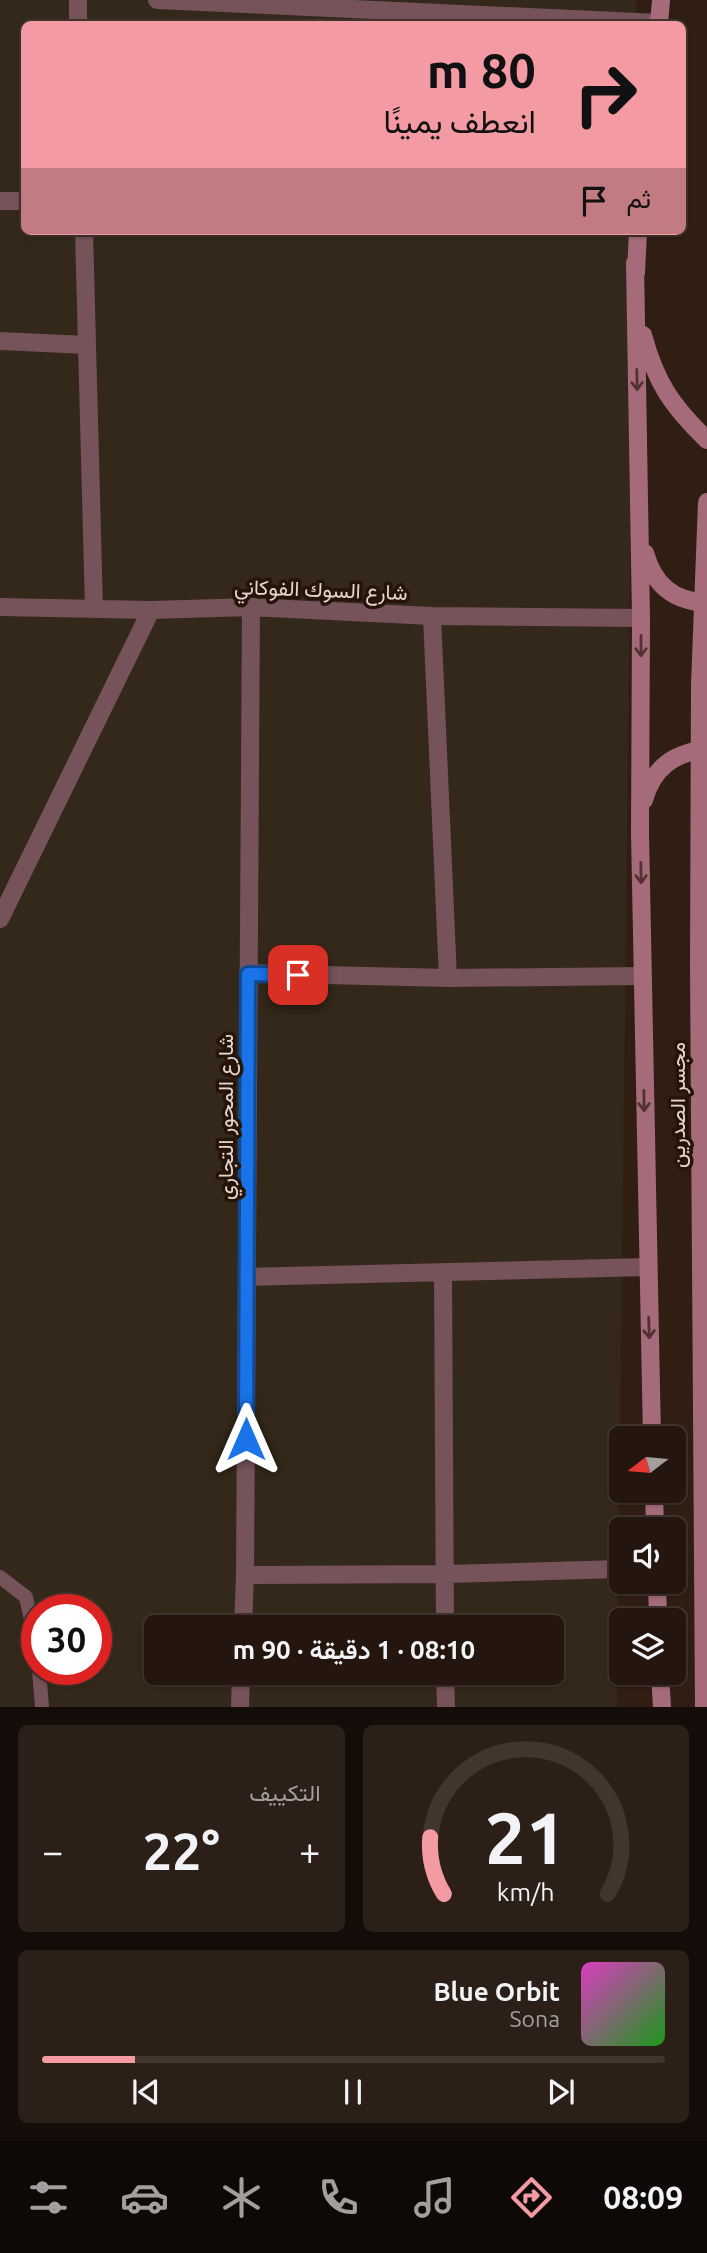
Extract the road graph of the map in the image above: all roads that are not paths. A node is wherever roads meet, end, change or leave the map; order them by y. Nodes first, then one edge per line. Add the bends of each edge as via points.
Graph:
1 (78, 0) edge
2 (157, 0) edge
3 (661, 0) edge
4 (78, 21) edge
5 (596, 21) edge
6 (659, 21) edge
7 (0, 201) edge
8 (21, 201) edge
9 (84, 235) edge
10 (638, 235) edge
11 (635, 263) junction
12 (0, 341) edge
13 (87, 345) junction
14 (707, 440) edge
15 (707, 502) edge
16 (640, 529) junction
17 (707, 603) edge
18 (0, 607) edge
19 (251, 607) junction
20 (94, 609) junction
21 (151, 610) junction
22 (432, 616) junction
23 (641, 618) junction
24 (707, 750) edge
25 (640, 833) junction
26 (0, 919) edge
27 (248, 974) junction
28 (642, 976) junction
29 (448, 978) junction
30 (647, 1267) junction
31 (443, 1273) junction
32 (247, 1277) junction
33 (652, 1426) edge
34 (609, 1569) edge
35 (445, 1574) junction
36 (246, 1575) junction
37 (0, 1577) edge
38 (22, 1594) edge
39 (244, 1615) edge
40 (445, 1615) edge
41 (40, 1685) edge
42 (241, 1685) edge
43 (445, 1685) edge
44 (661, 1685) edge
45 (42, 1707) edge
46 (240, 1707) edge
47 (446, 1707) edge
48 (662, 1707) edge
49 (704, 1707) edge

1 - 4 street
2 - 5 street
3 - 6 main road
7 - 8 street
9 - 13 street
10 - 11 main road
11 - 14 main road via 641,326 651,365 665,393
11 -> 16 main road
12 - 13 street
13 - 20 street
15 - 49 main road, مجسر الصدرين, bridge via 700,685 699,939
16 - 17 main road via 645,556 657,581 677,597
16 - 23 main road
18 - 20 street, شارع السوك الفوكاني
19 - 21 street, شارع السوك الفوكاني
19 - 22 street, شارع السوك الفوكاني
19 - 27 street, شارع المحور التجاري
20 - 21 street, شارع السوك الفوكاني
21 - 26 street
22 - 23 street, شارع السوك الفوكاني
22 - 29 street
23 -> 25 main road
24 - 25 main road via 684,754 649,782
25 -> 28 main road
27 - 29 street
27 - 32 street, شارع المحور التجاري
28 - 29 street
28 -> 30 main road
30 - 31 street
30 -> 33 main road
31 - 32 street
31 - 35 street
32 - 36 street, شارع المحور التجاري
34 - 35 street
35 - 36 street
35 - 40 street
36 - 39 street, شارع المحور التجاري
37 - 38 lane
41 - 45 lane
42 - 46 street
43 - 47 street
44 - 48 main road

